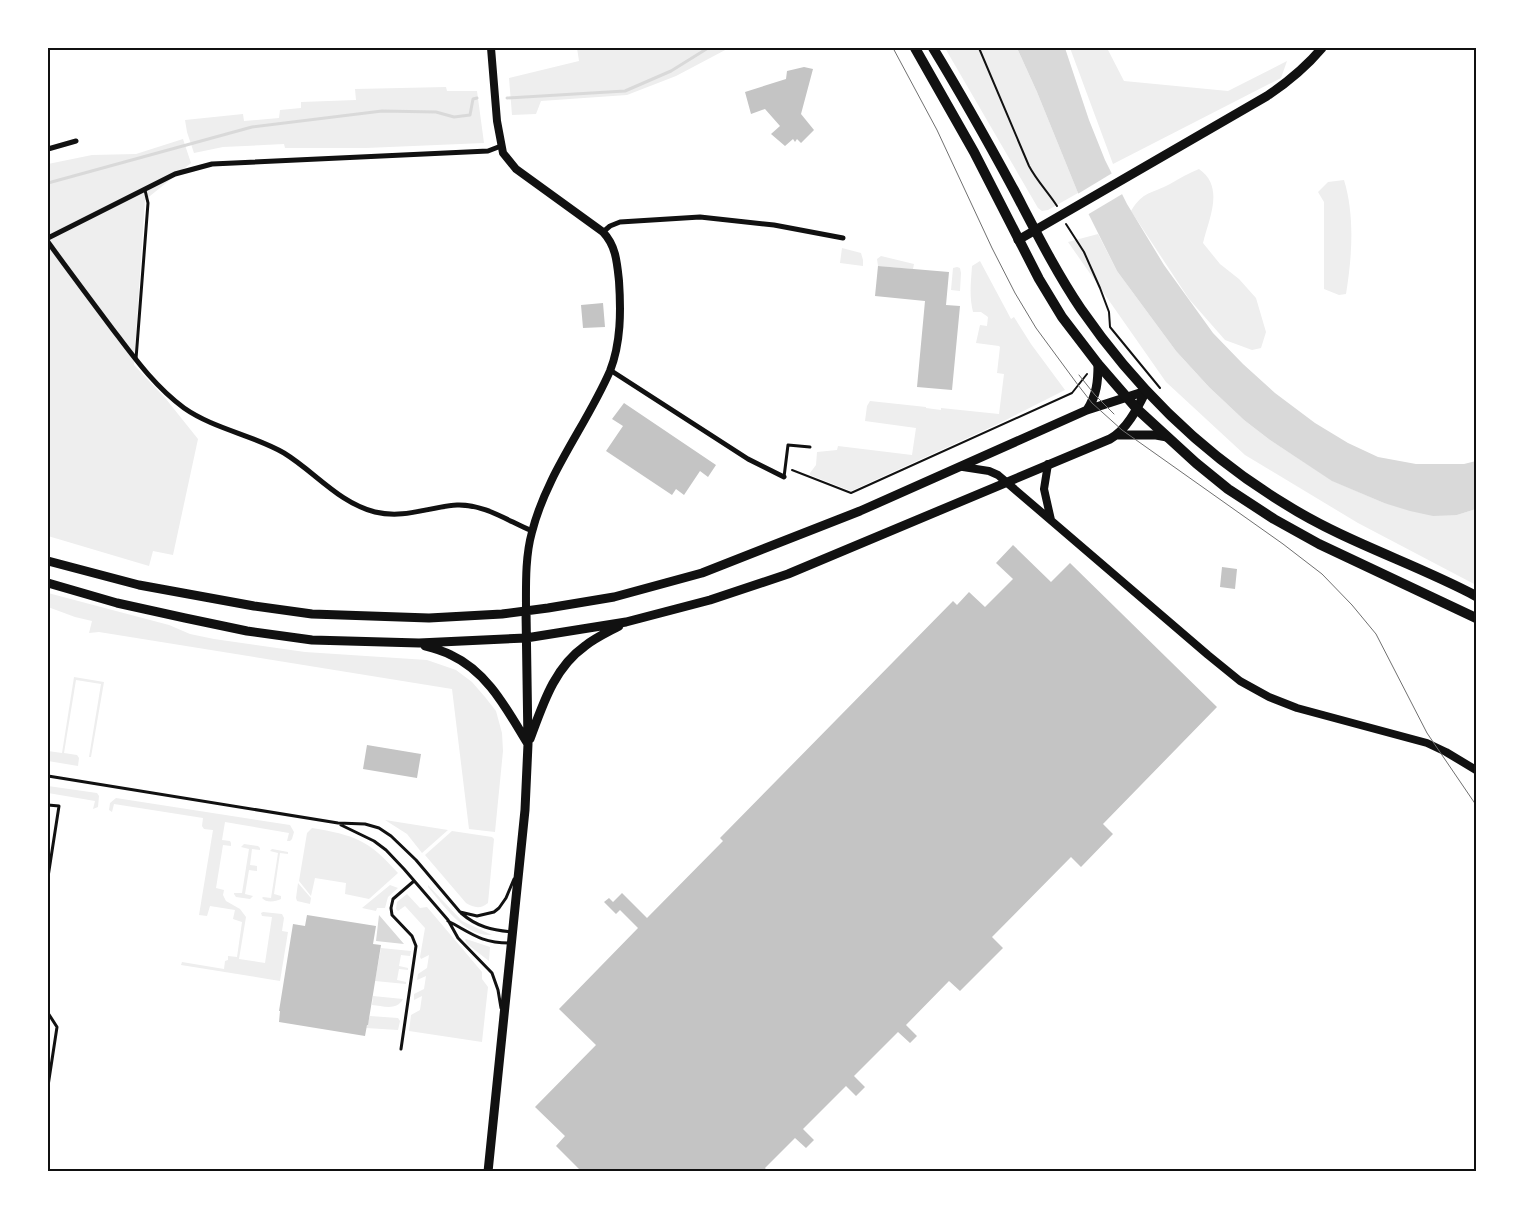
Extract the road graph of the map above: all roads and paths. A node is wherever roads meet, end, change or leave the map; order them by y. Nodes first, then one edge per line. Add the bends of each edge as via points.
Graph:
1 (491, 48) edge
2 (915, 48) edge
3 (933, 48) edge
4 (979, 48) edge
5 (1322, 48) edge
6 (76, 141) dead end
7 (501, 146) junction
8 (48, 149) edge
9 (145, 190) junction
10 (1060, 217) junction
11 (1036, 231) junction
12 (603, 232) junction
13 (48, 238) edge
14 (843, 238) dead end
15 (1018, 240) junction
16 (48, 242) edge
17 (136, 360) junction
18 (1098, 364) junction
19 (610, 370) junction
20 (1146, 391) junction
21 (1163, 391) dead end
22 (1072, 393) dead end
23 (1125, 398) junction
24 (1136, 409) junction
25 (1087, 410) junction
26 (1117, 435) junction
27 (1167, 438) junction
28 (810, 447) dead end
29 (1048, 464) junction
30 (785, 467) junction
31 (963, 467) junction
32 (784, 477) joint
33 (1006, 482) junction
34 (1051, 520) junction
35 (532, 531) junction
36 (48, 562) edge
37 (48, 583) edge
38 (1476, 596) edge
39 (526, 611) junction
40 (1476, 618) edge
41 (626, 622) junction
42 (526, 638) junction
43 (419, 643) junction
44 (528, 744) junction
45 (1476, 770) edge
46 (48, 776) edge
47 (48, 805) edge
48 (338, 823) junction
49 (520, 867) junction
50 (48, 877) edge
51 (414, 881) junction
52 (460, 912) junction
53 (448, 920) junction
54 (513, 932) junction
55 (512, 943) junction
56 (48, 1013) edge
57 (504, 1021) junction
58 (401, 1049) dead end
59 (48, 1086) edge
60 (488, 1172) edge

1 - 7 street
2 - 15 main road via 974,152
3 - 11 main road
4 - 10 path via 1029,166 1049,194
5 - 10 main road via 1290,80
6 - 8 street
7 - 9 street via 488,151 212,164 175,174
7 - 12 street via 516,169
9 - 13 street
9 - 17 lane via 148,203
10 - 11 main road
10 - 21 path via 1084,252 1109,312 1110,327
11 - 15 main road
11 - 20 main road via 1081,308
12 - 14 street via 620,222 700,217 774,225
12 - 19 street via 615,252 620,295 618,340
15 - 18 main road via 1062,316
16 - 17 street
17 - 35 street via 166,393 185,408 284,454 345,500 358,506 394,515 458,505 476,507
18 - 23 main road
18 - 25 main road via 1098,385
19 - 32 street via 748,459
19 - 35 street via 560,463
20 - 23 main road
20 - 24 main road
20 - 38 main road via 1207,449 1284,504 1328,529
22 - 30 path via 851,493
23 - 24 main road
23 - 25 main road
24 - 26 main road
24 - 27 main road
25 - 31 main road
26 - 27 main road
26 - 29 main road
27 - 40 main road via 1228,489 1274,519 1319,544
28 - 30 lane via 788,445
29 - 33 main road
29 - 34 street via 1044,489
30 - 32 lane
31 - 33 street via 989,471
31 - 39 main road via 702,574 614,597
33 - 34 street
33 - 41 main road via 788,574 710,600
34 - 45 street via 1240,681 1269,698 1297,708 1427,743
35 - 39 street
36 - 39 main road via 138,585 312,614 429,618
37 - 43 main road via 118,603 247,631 312,640
39 - 42 main road
41 - 42 main road
41 - 44 main road via 585,646 564,665 546,695
42 - 43 main road
42 - 44 main road
43 - 44 main road via 451,655 489,684
44 - 49 main road
46 - 48 lane
47 - 50 lane via 58,806
48 - 51 lane via 386,850
48 - 52 lane via 365,824 391,836
49 - 52 lane via 499,908 477,916
49 - 54 main road
51 - 53 lane
51 - 58 lane via 391,904 392,915 412,936 416,946
52 - 54 lane via 483,928
53 - 55 lane via 477,938
53 - 57 lane via 458,938 492,973
54 - 55 main road
55 - 57 main road
56 - 59 lane via 57,1027
57 - 60 main road

